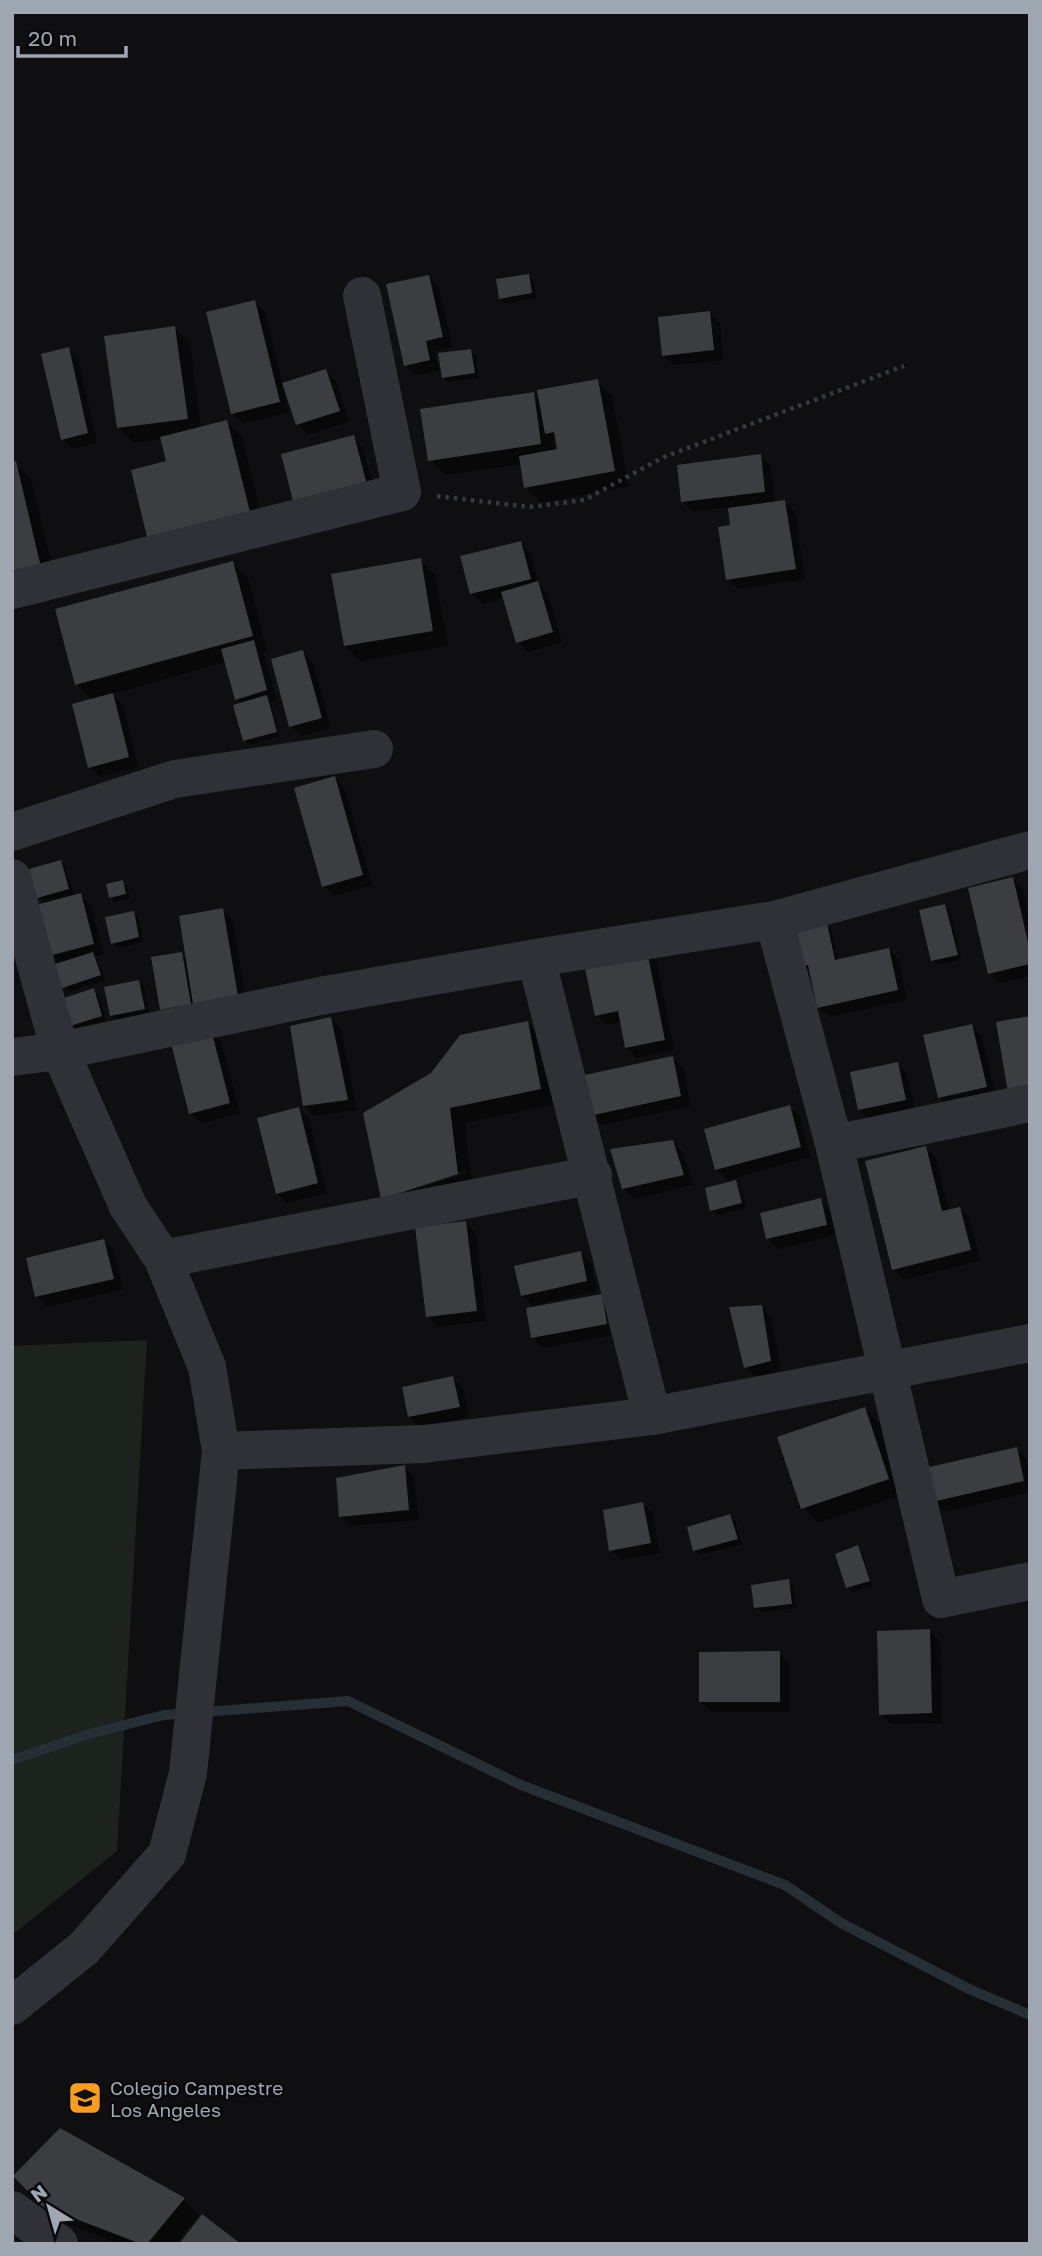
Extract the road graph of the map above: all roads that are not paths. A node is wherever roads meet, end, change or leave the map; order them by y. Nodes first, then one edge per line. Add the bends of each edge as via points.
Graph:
1 (362, 296) dead end
2 (12, 590) edge
3 (374, 749) dead end
4 (12, 832) edge
5 (1030, 850) edge
6 (12, 878) edge
7 (774, 920) junction
8 (536, 958) junction
9 (60, 1052) junction
10 (12, 1057) edge
11 (1030, 1103) edge
12 (834, 1144) junction
13 (593, 1175) junction
14 (163, 1259) junction
15 (1030, 1343) edge
16 (886, 1370) junction
17 (652, 1416) junction
18 (221, 1451) junction
19 (1030, 1581) edge
20 (12, 2006) edge
21 (12, 2210) edge
22 (59, 2244) edge

1 - 2 street via 402,492
3 - 4 street via 175,779
5 - 7 street
6 - 9 street
7 - 8 street
7 - 12 street
8 - 9 street via 320,996
8 - 13 street
9 - 10 street
9 - 14 street via 128,1206
11 - 12 street
12 - 16 street
13 - 14 street
13 - 17 street
14 - 18 street via 208,1367
15 - 16 street
16 - 17 street
16 - 19 street via 941,1600
17 - 18 street via 424,1444
18 - 20 street via 188,1773 167,1854 84,1948
21 - 22 street

